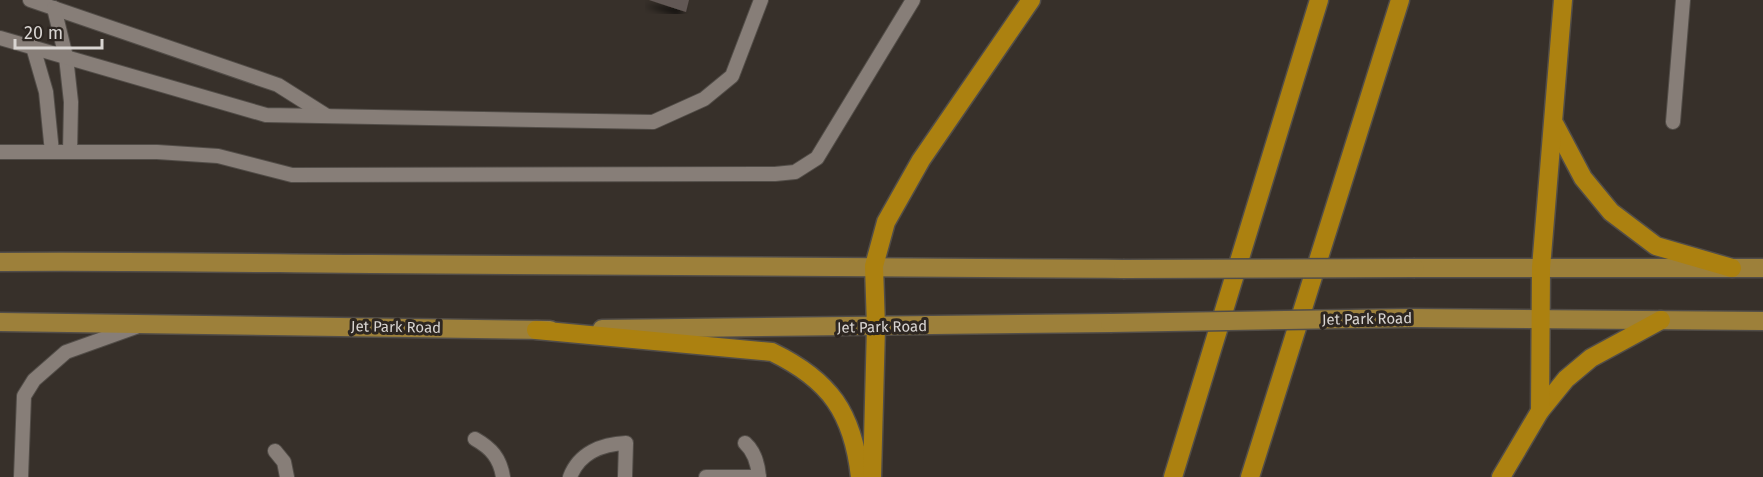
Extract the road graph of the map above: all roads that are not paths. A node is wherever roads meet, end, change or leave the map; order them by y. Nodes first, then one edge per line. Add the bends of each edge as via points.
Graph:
1 (30, 0) edge
2 (761, 0) edge
3 (913, 0) edge
4 (1031, 0) edge
5 (1319, 0) edge
6 (1400, 0) edge
7 (1563, 0) edge
8 (1683, 0) edge
9 (54, 8) junction
10 (0, 38) edge
11 (33, 47) junction
12 (66, 57) junction
13 (329, 117) junction
14 (1673, 122) dead end
15 (1554, 124) junction
16 (0, 152) edge
17 (52, 152) junction
18 (70, 152) junction
19 (0, 262) edge
20 (874, 266) junction
21 (1541, 268) junction
22 (1732, 268) junction
23 (1763, 268) edge
24 (1542, 320) junction
25 (1662, 320) junction
26 (1763, 321) edge
27 (0, 322) edge
28 (149, 323) junction
29 (876, 327) junction
30 (536, 330) junction
31 (1540, 411) junction
32 (475, 439) dead end
33 (745, 443) dead end
34 (274, 451) dead end
35 (21, 477) edge
36 (287, 477) edge
37 (503, 477) edge
38 (570, 477) edge
39 (625, 477) edge
40 (706, 477) edge
41 (759, 477) edge
42 (860, 477) edge
43 (872, 477) edge
44 (1173, 477) edge
45 (1250, 477) edge
46 (1501, 477) edge

1 - 9 lane
2 - 13 lane via 732,76 704,99 653,122
3 - 18 lane via 817,158 795,172 292,175 218,156
4 - 20 highway via 921,159 886,222
5 - 44 highway
6 - 45 highway
7 - 15 highway
8 - 14 lane
9 - 12 lane
9 - 13 lane via 278,85
10 - 11 lane
11 - 12 lane
11 - 17 lane via 46,92
12 - 13 lane via 266,115
12 - 18 lane via 71,102
15 - 21 highway
15 - 22 highway via 1583,178 1611,212 1656,246
16 - 17 lane
17 - 18 lane
19 - 20 main road
20 - 21 main road, bridge
20 - 29 highway
21 - 22 main road
21 - 24 highway
22 - 23 main road
24 - 25 main road, Jet Park Road
24 - 29 main road, Jet Park Road, bridge via 1410,318
24 - 31 highway
25 - 26 main road, Jet Park Road
25 - 31 highway via 1591,358 1566,379
27 - 28 main road, Jet Park Road
28 - 30 main road, Jet Park Road
28 - 35 lane via 66,352 34,380 24,396
29 - 30 main road, Jet Park Road
29 - 43 highway
30 - 42 highway via 772,352 797,364 823,385 843,413 857,450
31 - 46 highway
32 - 37 lane via 497,456
33 - 41 lane via 756,458
34 - 36 lane via 284,462
38 - 39 lane via 575,467 598,447 626,442
40 - 41 lane

